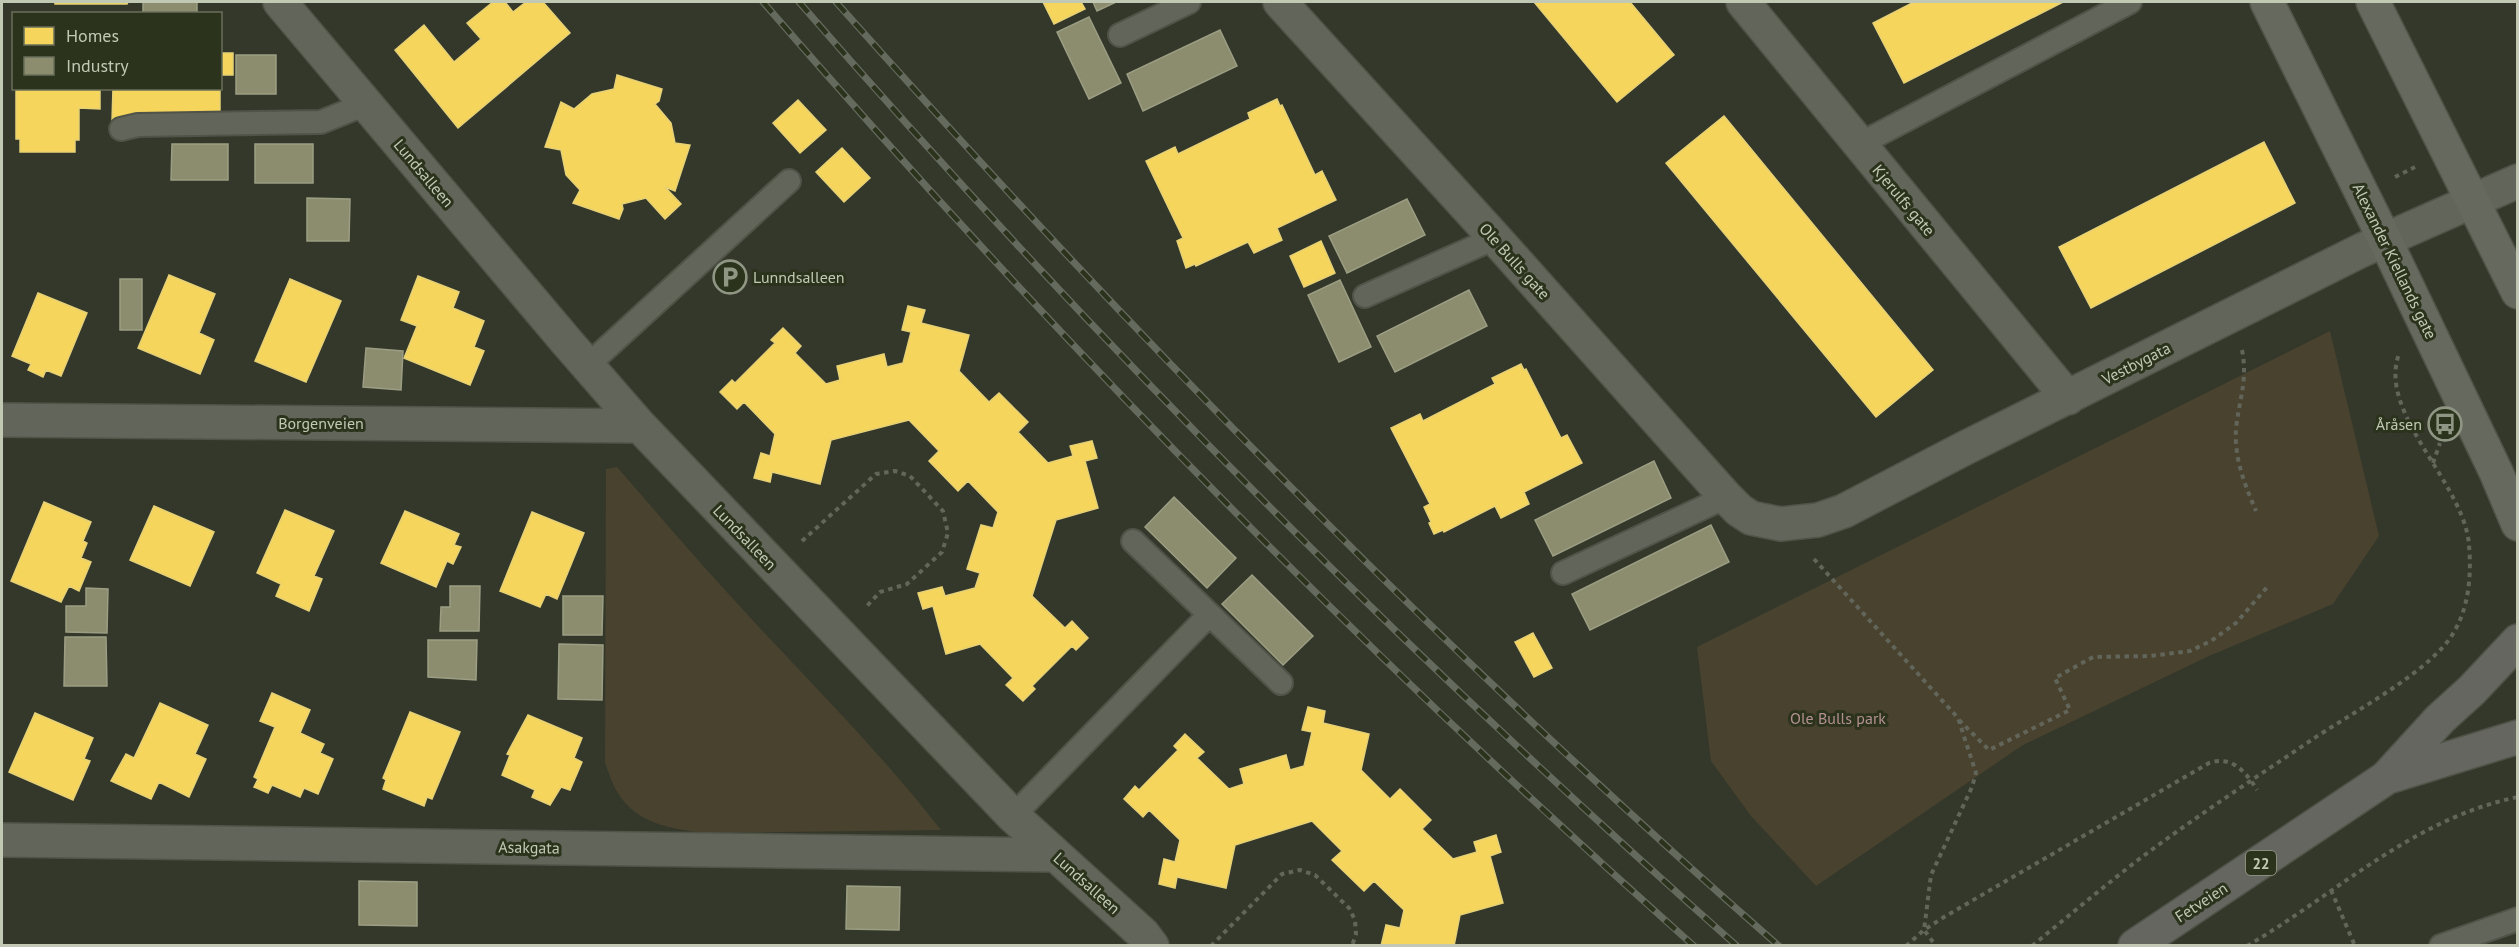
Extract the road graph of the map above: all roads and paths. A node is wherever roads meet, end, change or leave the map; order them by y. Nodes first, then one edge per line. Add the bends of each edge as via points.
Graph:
1 (280, 2) edge
2 (1189, 2) edge
3 (1280, 2) edge
4 (1743, 2) edge
5 (2130, 2) edge
6 (2267, 2) edge
7 (2373, 2) edge
8 (1120, 35) dead end
9 (366, 104) junction
10 (121, 129) dead end
11 (1858, 144) junction
12 (2425, 163) dead end
13 (2394, 177) dead end
14 (789, 181) dead end
15 (2517, 181) edge
16 (2474, 202) junction
17 (1495, 238) junction
18 (2385, 240) junction
19 (2517, 292) edge
20 (1365, 296) dead end
21 (2234, 314) junction
22 (2400, 352) dead end
23 (587, 366) junction
24 (2068, 398) junction
25 (2, 420) edge
26 (640, 426) junction
27 (2441, 439) dead end
28 (2433, 463) junction
29 (1726, 497) junction
30 (2256, 511) dead end
31 (1766, 521) junction
32 (2517, 524) edge
33 (1133, 541) dead end
34 (773, 567) junction
35 (1563, 573) dead end
36 (2269, 585) dead end
37 (1209, 615) junction
38 (840, 633) junction
39 (2517, 641) edge
40 (1281, 683) dead end
41 (1958, 718) junction
42 (2517, 737) edge
43 (2386, 778) junction
44 (2252, 782) junction
45 (2258, 790) dead end
46 (2517, 797) edge
47 (1013, 816) junction
48 (2, 840) edge
49 (1056, 855) junction
50 (2331, 890) junction
51 (2517, 919) edge
52 (1924, 930) junction
53 (2252, 944) edge
54 (1152, 945) edge
55 (1211, 945) edge
56 (1352, 945) edge
57 (1906, 945) edge
58 (1936, 945) edge
59 (2032, 945) edge
60 (2135, 945) edge
61 (2247, 945) edge
62 (2355, 945) edge
63 (2441, 945) edge

1 - 9 street, Lundsalleen
2 - 8 lane
3 - 17 street, Ole Bulls gate
4 - 11 street, Kjerulfs gate
5 - 11 lane
6 - 18 street, Alexander Kiellands gate
7 - 16 street
9 - 10 lane via 321,122 138,125
9 - 23 street, Lundsalleen
11 - 24 street, Kjerulfs gate
12 - 13 path
14 - 23 lane
15 - 16 street, Vestbygata
16 - 18 street, Vestbygata
16 - 19 street
17 - 20 lane
17 - 29 street, Ole Bulls gate
18 - 21 street, Vestbygata
18 - 32 street, Alexander Kiellands gate
21 - 24 street, Vestbygata
21 - 30 path via 2245,376 2236,446 2241,473
22 - 28 path via 2394,375 2401,402
23 - 26 street, Lundsalleen
24 - 31 street, Vestbygata via 1844,511 1818,520
25 - 26 street, Borgenveien
26 - 34 street, Lundsalleen
27 - 28 path
28 - 44 path via 2453,494 2469,543 2468,593 2457,627 2443,646 2410,674
29 - 31 street, Ole Bulls gate via 1739,510
29 - 35 lane
31 - 41 path
33 - 37 lane
34 - 38 street, Lundsalleen
34 - 38 path via 876,474 895,471 910,476 944,511 948,533 942,552 907,584 880,592
36 - 41 path via 2236,623 2190,651 2092,657 2055,678 2070,710 1989,750
37 - 40 lane
37 - 47 lane
38 - 47 street, Lundsalleen
39 - 43 highway, Fetveien / 22
41 - 52 path via 1976,773 1931,875
42 - 43 highway, Fetveien / 22
43 - 60 highway, Fetveien / 22
44 - 45 path
44 - 52 path via 2232,763 2209,763
44 - 59 path via 2139,860
46 - 50 path via 2467,810 2380,857
47 - 49 street, Lundsalleen
48 - 49 street, Asakgata
49 - 54 street, Lundsalleen
50 - 53 path
50 - 62 path
51 - 63 lane
52 - 57 path
52 - 58 path
53 - 61 path
55 - 56 path via 1282,873 1300,870 1315,875 1349,908 1355,920

